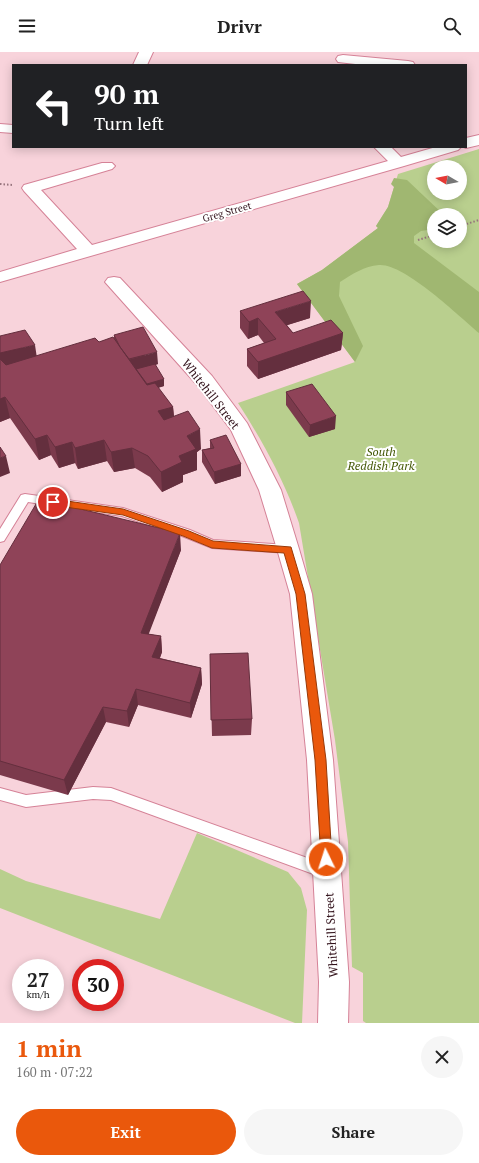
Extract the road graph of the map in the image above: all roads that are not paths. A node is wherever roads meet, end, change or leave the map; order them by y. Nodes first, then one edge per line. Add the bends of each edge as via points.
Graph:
1 (146, 52) edge
2 (343, 59) edge
3 (140, 64) edge
4 (397, 64) edge
5 (0, 128) edge
6 (12, 129) edge
7 (479, 140) edge
8 (467, 143) edge
9 (383, 148) edge
10 (450, 148) edge
11 (399, 163) junction
12 (107, 166) dead end
13 (89, 252) junction
14 (0, 277) edge
15 (114, 282) dead end
16 (0, 538) edge
17 (288, 549) junction
18 (0, 794) edge
19 (327, 873) junction
20 (333, 1023) edge

1 - 3 street
2 - 4 street
5 - 6 street
7 - 8 street
9 - 11 street
10 - 11 street, Greg Street
11 - 13 street, Greg Street
12 - 13 street via 30,188
13 - 14 street, Greg Street
15 - 17 street, Whitehill Street via 204,381 240,428 270,490
16 - 17 lane via 25,498 123,512 212,544
17 - 19 street, Whitehill Street via 301,594 320,760
18 - 19 lane via 26,801 111,794
19 - 20 street, Whitehill Street via 334,982

